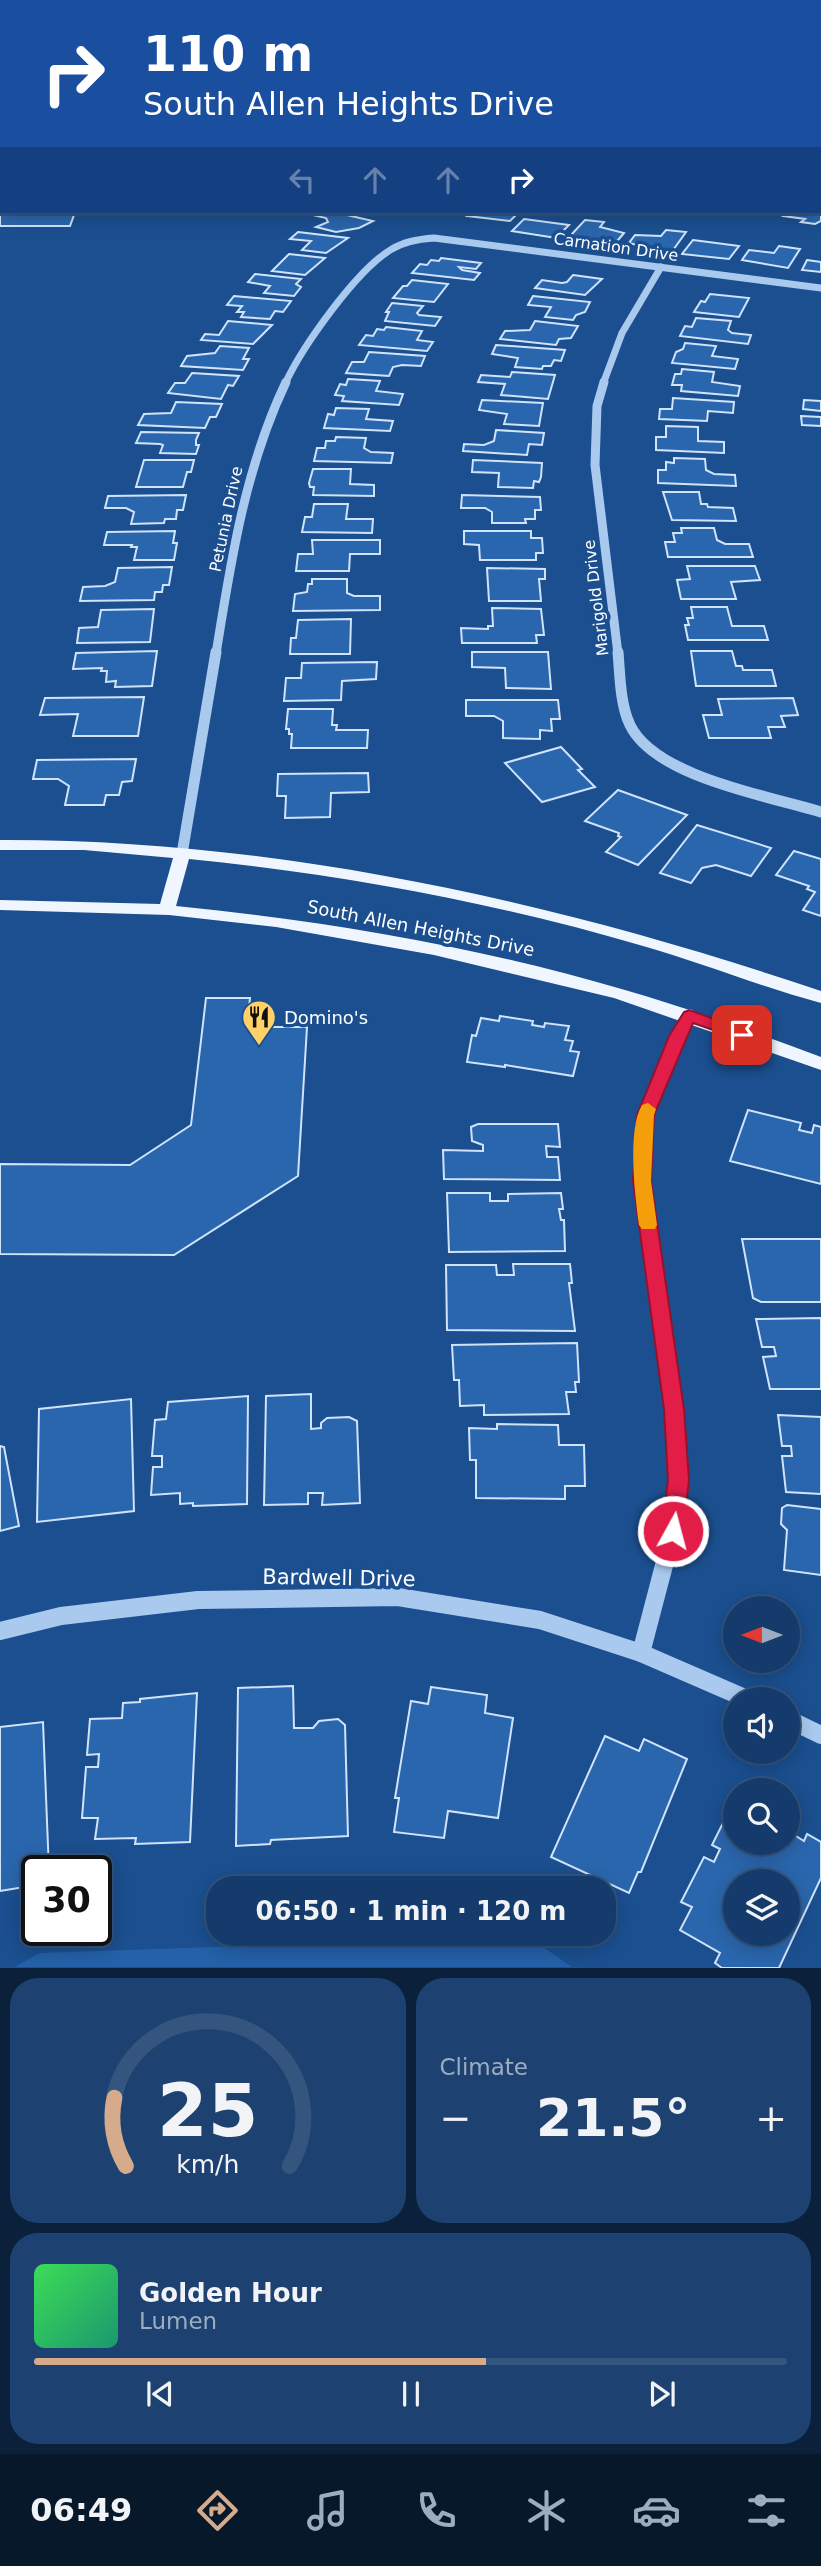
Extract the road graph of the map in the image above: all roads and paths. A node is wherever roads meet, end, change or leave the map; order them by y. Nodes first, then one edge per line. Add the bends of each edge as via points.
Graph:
1 (407, 240) joint
2 (661, 267) junction
3 (821, 288) edge
4 (821, 812) edge
5 (0, 845) edge
6 (182, 854) junction
7 (0, 905) edge
8 (167, 910) junction
9 (821, 997) edge
10 (689, 1016) junction
11 (821, 1064) edge
12 (0, 1631) edge
13 (641, 1653) junction
14 (723, 1689) edge
15 (800, 1725) edge
16 (821, 1735) edge

1 - 2 street, Carnation Drive via 434,238
1 - 6 street, Petunia Drive via 371,265 325,322 288,378 263,433 237,524
2 - 3 street, Carnation Drive
2 - 4 street, Marigold Drive via 622,333 597,406 596,464 625,713 632,732 648,749 672,762
5 - 6 main road via 109,846
6 - 8 main road
6 - 9 main road via 403,883 554,916 674,948
7 - 8 main road, South Allen Heights Drive
8 - 10 main road, South Allen Heights Drive via 340,930 485,959
10 - 11 main road, South Allen Heights Drive
10 - 13 street via 645,1115 642,1181 674,1409 679,1480 673,1531
12 - 13 street, Bardwell Drive via 61,1616 198,1600 398,1597 540,1620
13 - 14 street, Bardwell Drive
15 - 16 street

